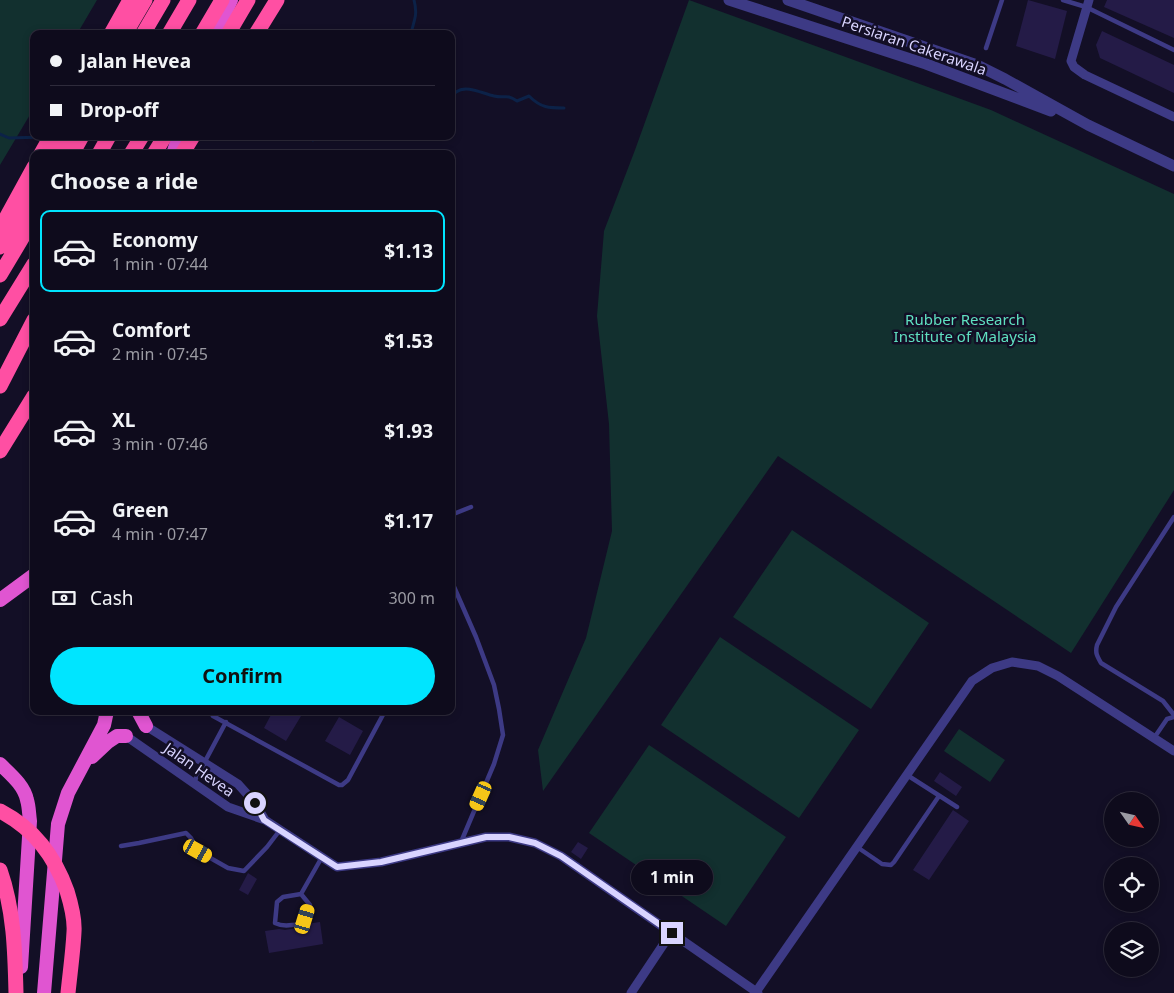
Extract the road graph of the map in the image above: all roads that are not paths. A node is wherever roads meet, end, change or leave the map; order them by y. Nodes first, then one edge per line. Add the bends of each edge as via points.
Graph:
1 (130, 0) edge
2 (145, 0) edge
3 (163, 0) edge
4 (189, 0) edge
5 (222, 0) edge
6 (230, 0) edge
7 (248, 0) edge
8 (277, 0) edge
9 (729, 0) edge
10 (788, 0) edge
11 (1002, 0) edge
12 (1063, 0) edge
13 (1087, 4) edge
14 (113, 30) edge
15 (127, 30) edge
16 (145, 30) edge
17 (172, 30) edge
18 (178, 30) edge
19 (204, 30) edge
20 (218, 30) edge
21 (230, 30) edge
22 (258, 30) edge
23 (986, 48) dead end
24 (1174, 50) edge
25 (1174, 117) edge
26 (1088, 124) junction
27 (1174, 166) edge
28 (30, 174) edge
29 (30, 197) edge
30 (30, 225) edge
31 (0, 229) edge
32 (0, 247) edge
33 (30, 270) edge
34 (0, 275) edge
35 (0, 319) edge
36 (30, 328) edge
37 (30, 348) edge
38 (0, 387) edge
39 (30, 403) edge
40 (0, 452) edge
41 (471, 507) dead end
42 (455, 513) edge
43 (1174, 517) edge
44 (30, 578) edge
45 (455, 589) edge
46 (0, 600) edge
47 (106, 715) edge
48 (140, 715) edge
49 (212, 715) edge
50 (383, 715) edge
51 (1174, 716) edge
52 (226, 722) junction
53 (146, 726) joint
54 (126, 736) joint
55 (1154, 738) junction
56 (1174, 751) edge
57 (205, 763) junction
58 (0, 764) edge
59 (82, 766) junction
60 (907, 775) junction
61 (194, 782) junction
62 (939, 796) junction
63 (957, 808) dead end
64 (0, 811) edge
65 (264, 820) junction
66 (280, 830) junction
67 (460, 843) junction
68 (121, 846) dead end
69 (856, 848) junction
70 (322, 857) junction
71 (0, 870) edge
72 (302, 894) junction
73 (672, 933) junction
74 (757, 992) edge
75 (18, 993) edge
76 (44, 993) edge
77 (68, 993) edge
78 (631, 993) edge

1 - 14 highway
2 - 15 highway
3 - 16 highway
4 - 17 highway, bridge
4 - 18 highway
5 - 19 highway
6 - 20 highway
7 - 21 highway
8 - 22 highway
9 - 26 street, Persiaran Cakerawala via 926,64
10 - 26 street, Persiaran Cakerawala via 977,65
11 - 23 lane
12 - 13 lane
13 - 24 lane
13 - 25 street via 1071,61 1074,67
26 - 27 street, Persiaran Cakerawala
28 - 31 highway
29 - 32 highway
30 - 34 highway
33 - 35 highway
36 - 38 highway
37 - 38 highway
39 - 40 highway
41 - 42 lane
43 - 51 lane via 1116,607 1096,652 1101,663 1163,701
44 - 46 highway
45 - 67 lane via 494,685 503,735
47 - 59 highway
48 - 53 highway
49 - 52 lane
50 - 52 lane via 348,780 342,785
51 - 55 lane via 1167,719
52 - 57 lane
53 - 57 street, Jalan Hevea
54 - 59 highway via 118,736 108,742
54 - 61 street, Jalan Hevea
55 - 56 street
55 - 60 street via 1058,676 1038,666 1012,662 992,668 972,681
57 - 61 lane
57 - 65 street, Jalan Hevea via 238,784 255,803
58 - 75 highway via 24,790 30,820
59 - 76 highway via 68,793 58,824
60 - 62 lane
60 - 69 street
61 - 65 street, Jalan Hevea via 228,807
62 - 63 lane
62 - 69 lane via 891,865 882,864
64 - 77 highway, bridge via 31,834 61,874 72,905 75,931
65 - 66 street, Jalan Hevea
66 - 68 lane via 244,871 228,868 198,851 186,833
66 - 70 street, Jalan Hevea
67 - 70 street, Jalan Hevea via 381,862 337,867
67 - 73 street via 486,837 509,837 535,843 561,856
69 - 74 street
70 - 72 lane
71 - 75 highway via 14,933
72 - 72 lane via 310,905 305,919 299,924 282,926 275,922 277,902 283,897
73 - 74 street
73 - 78 street

